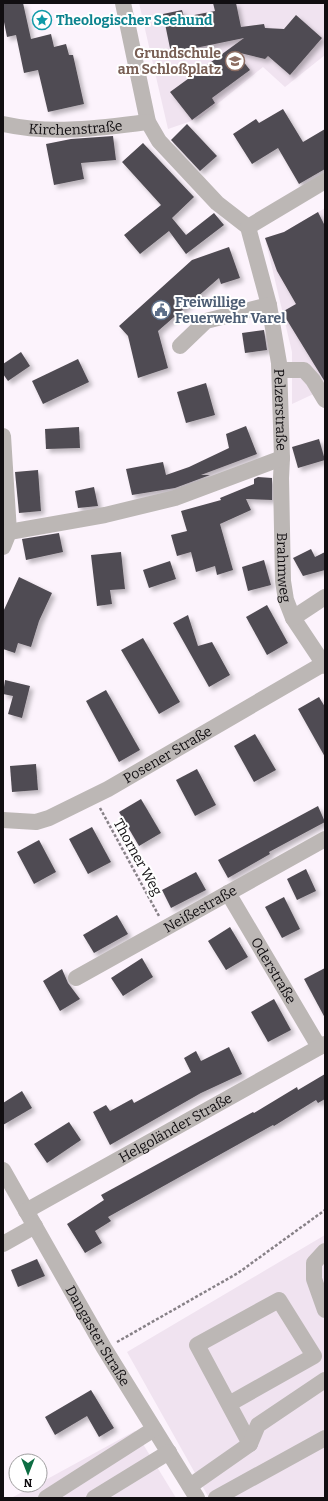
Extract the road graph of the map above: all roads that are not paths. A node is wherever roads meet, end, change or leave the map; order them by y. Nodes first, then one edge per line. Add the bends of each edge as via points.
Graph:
1 (123, 3) edge
2 (148, 122) junction
3 (3, 124) edge
4 (325, 181) edge
5 (248, 227) junction
6 (269, 305) junction
7 (180, 346) dead end
8 (280, 370) junction
9 (325, 400) edge
10 (3, 436) edge
11 (282, 458) junction
12 (9, 532) junction
13 (3, 547) edge
14 (325, 597) edge
15 (292, 618) junction
16 (324, 665) edge
17 (3, 820) edge
18 (325, 839) edge
19 (228, 893) junction
20 (76, 978) dead end
21 (322, 1045) edge
22 (3, 1170) edge
23 (26, 1211) junction
24 (35, 1226) junction
25 (3, 1244) edge
26 (325, 1251) edge
27 (325, 1310) edge
28 (325, 1380) edge
29 (229, 1404) junction
30 (154, 1429) junction
31 (325, 1438) edge
32 (250, 1444) junction
33 (169, 1452) junction
34 (193, 1492) edge
35 (46, 1498) edge
36 (94, 1498) edge
37 (216, 1498) edge

1 - 2 street
2 - 3 street, Kirchenstraße via 52,131
2 - 5 street via 160,141 217,203
4 - 5 street
5 - 6 street, Pelzerstraße
6 - 7 street via 206,321
6 - 8 street, Pelzerstraße
8 - 9 street via 304,370
8 - 11 street, Pelzerstraße
10 - 12 street
11 - 12 street, Pelzerstraße via 175,498 105,515
11 - 15 street, Brahmweg via 280,478 283,581
12 - 13 street
14 - 15 street
15 - 16 street, Brahmweg
16 - 17 street, Posener Straße via 93,796 49,818 36,822
18 - 19 street, Neißestraße
19 - 20 street, Neißestraße
19 - 21 street, Oderstraße
21 - 23 street, Helgoländer Straße
22 - 23 street, Dangaster Straße
23 - 24 street, Dangaster Straße
24 - 25 street
24 - 30 street, Dangaster Straße via 106,1352
26 - 27 street via 314,1263 314,1279
28 - 32 street via 258,1425
29 - 29 street via 197,1345 279,1300 314,1356
29 - 32 street
30 - 33 street, Dangaster Straße
30 - 35 street
31 - 37 street
32 - 34 street
33 - 34 street, Dangaster Straße
33 - 36 street

